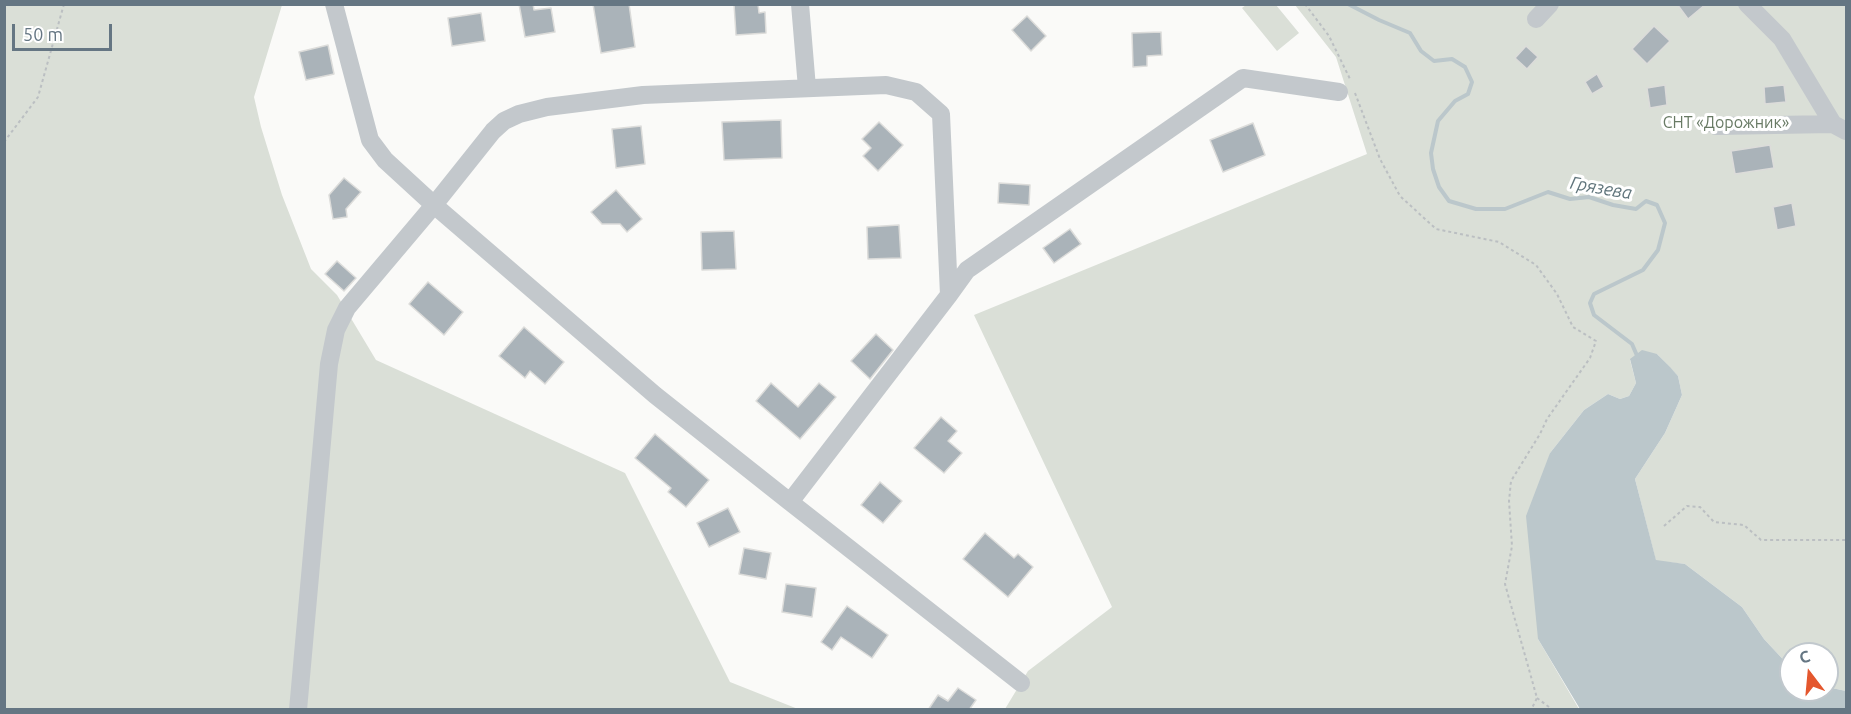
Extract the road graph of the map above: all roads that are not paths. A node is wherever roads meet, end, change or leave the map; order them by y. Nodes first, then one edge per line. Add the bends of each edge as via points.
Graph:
1 (334, 4) edge
2 (800, 4) edge
3 (1550, 4) edge
4 (1747, 4) edge
5 (1536, 20) dead end
6 (807, 88) junction
7 (1339, 93) dead end
8 (1716, 126) dead end
9 (1840, 127) edge
10 (434, 205) junction
11 (950, 295) junction
12 (790, 502) junction
13 (1021, 683) dead end
14 (298, 710) edge

1 - 10 street via 370,140 385,160
2 - 6 street
3 - 5 street
4 - 9 street via 1782,39
6 - 10 street via 643,95 519,114 493,131
6 - 11 street via 886,85 916,92 941,114
7 - 11 street via 1243,78 968,270
8 - 9 street
10 - 12 street via 655,395
10 - 14 street via 347,308 336,330 329,364
11 - 12 street
12 - 13 street

